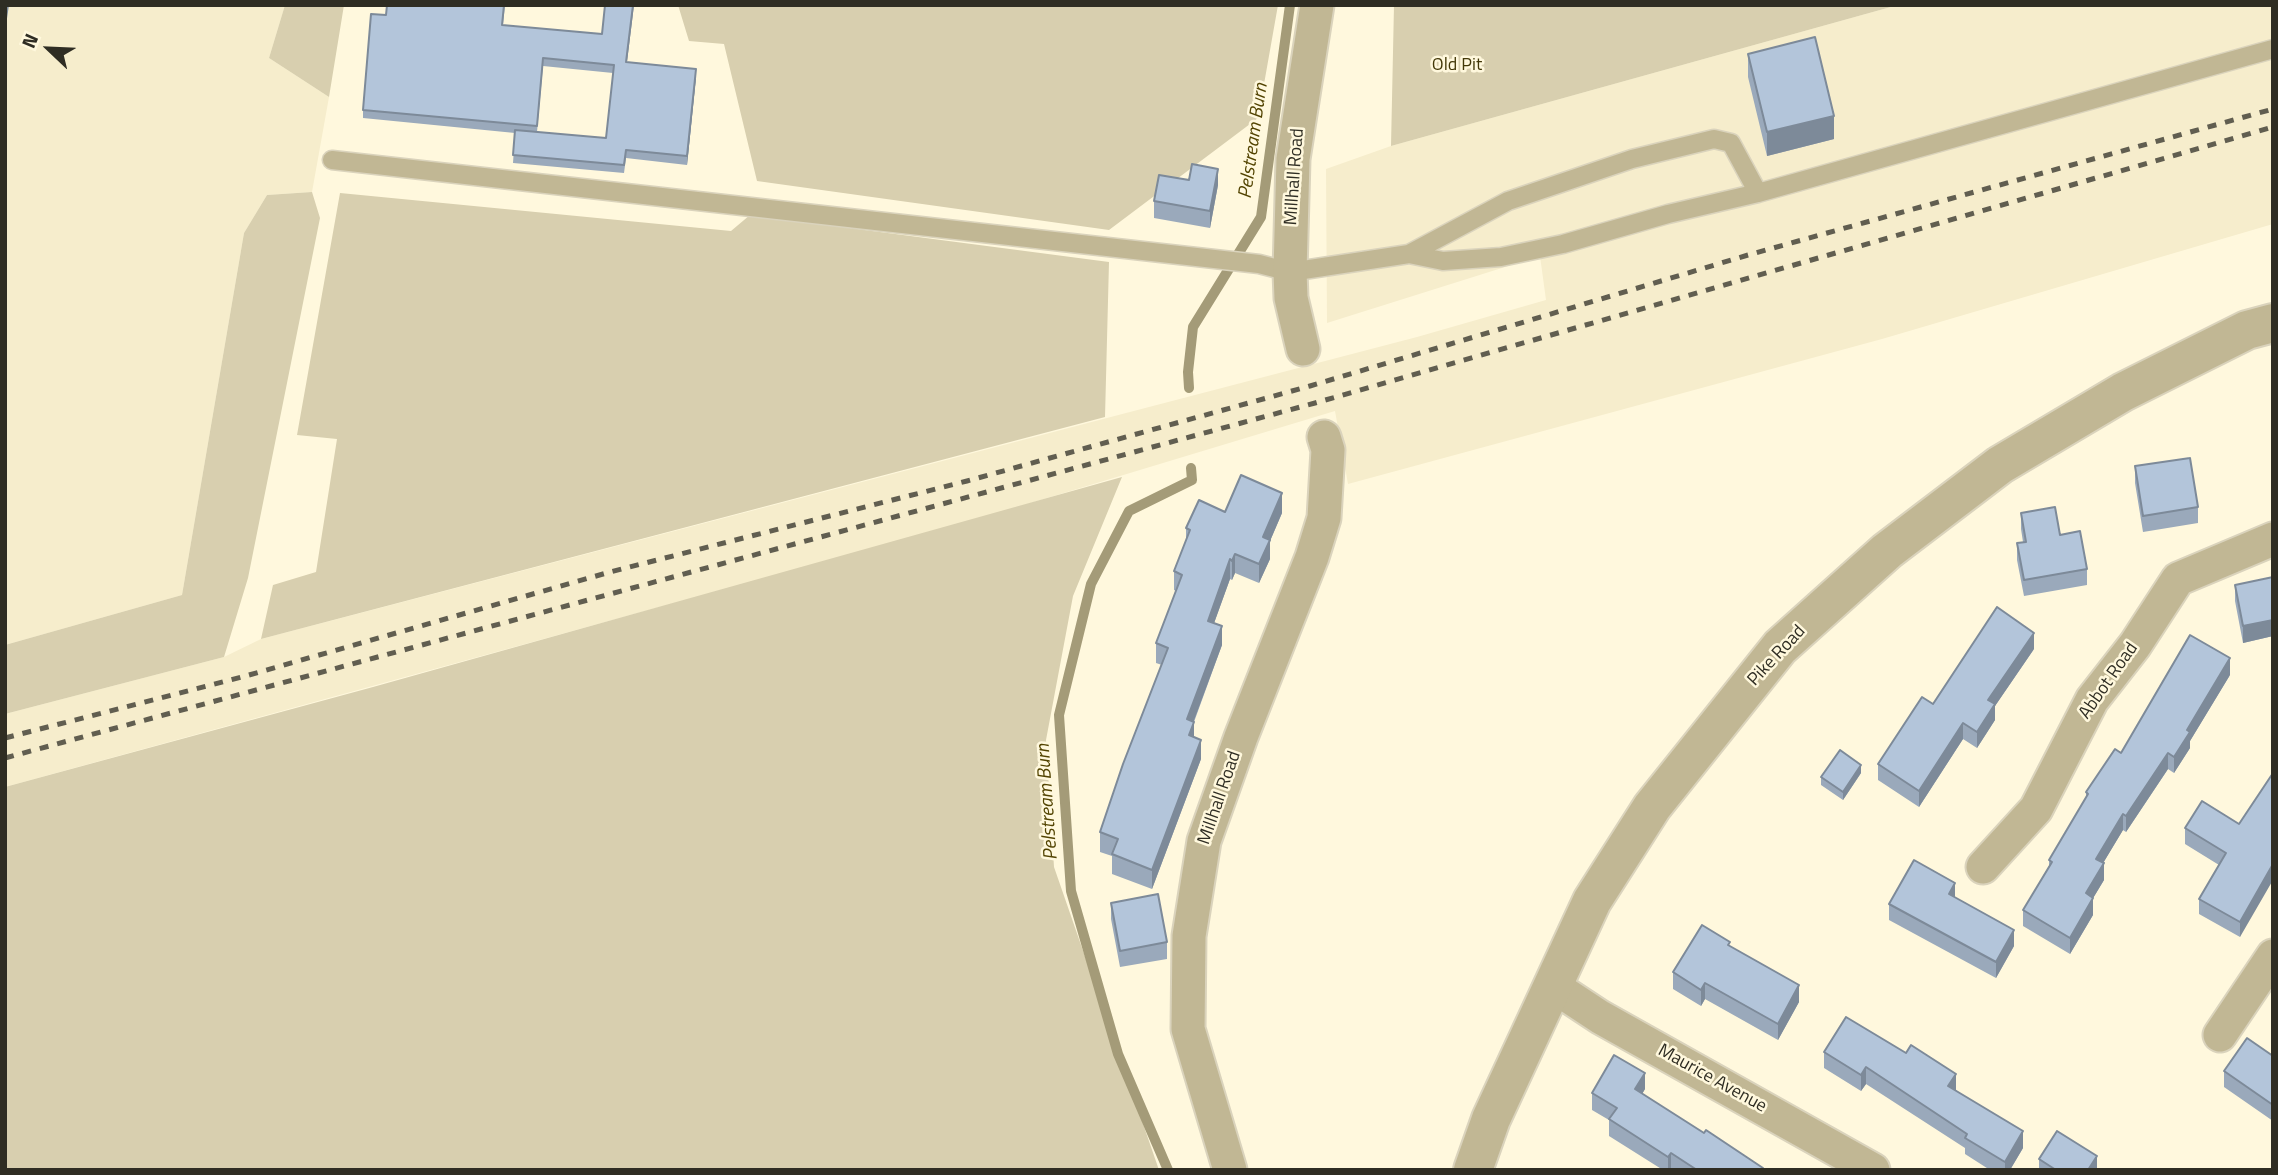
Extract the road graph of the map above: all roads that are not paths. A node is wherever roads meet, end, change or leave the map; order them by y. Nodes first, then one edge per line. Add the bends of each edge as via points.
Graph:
1 (1317, 5) edge
2 (2273, 49) edge
3 (332, 160) dead end
4 (1758, 193) junction
5 (1409, 254) junction
6 (1274, 268) junction
7 (2273, 323) edge
8 (1303, 349) dead end
9 (1324, 437) dead end
10 (2273, 539) edge
11 (1983, 867) dead end
12 (2273, 956) edge
13 (1553, 986) junction
14 (2261, 996) edge
15 (2220, 1035) dead end
16 (1230, 1170) edge
17 (1473, 1170) edge
18 (1873, 1170) edge

1 - 6 street, Millhall Road
2 - 4 lane
3 - 6 lane
4 - 5 lane via 1502,257 1443,261
4 - 5 lane via 1731,143 1714,139 1632,159 1508,201
5 - 6 lane
6 - 8 street, Millhall Road via 1291,298
7 - 13 street, Pike Road via 2247,330 2123,392 2000,466 1887,551 1780,648 1652,807 1592,901
9 - 16 street, Millhall Road via 1328,450 1324,518 1203,841 1189,936 1188,1029
10 - 11 street, Abbot Road via 2178,579 2092,700 2036,809
12 - 14 street
13 - 17 street, Pike Road via 1491,1119
13 - 18 street, Maurice Avenue
14 - 15 street

